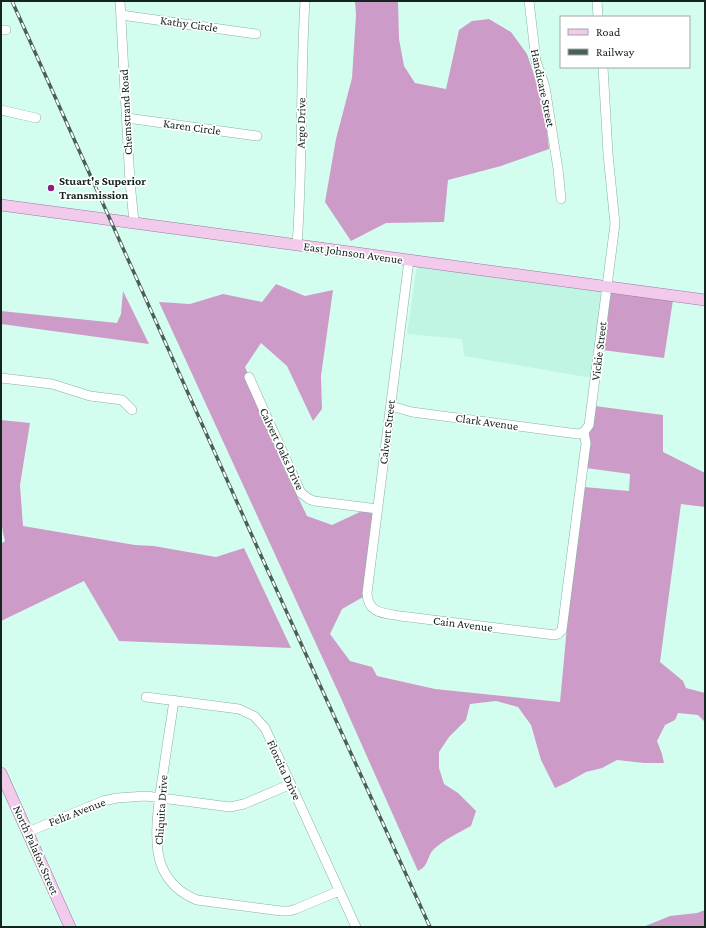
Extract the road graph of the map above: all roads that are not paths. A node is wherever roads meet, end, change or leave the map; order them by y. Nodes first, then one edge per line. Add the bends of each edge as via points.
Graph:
1 (120, 1) edge
2 (305, 1) edge
3 (529, 1) edge
4 (597, 1) edge
5 (121, 15) junction
6 (598, 16) edge
7 (256, 34) dead end
8 (603, 68) edge
9 (1, 110) edge
10 (36, 118) dead end
11 (127, 118) junction
12 (257, 136) dead end
13 (561, 199) dead end
14 (1, 205) edge
15 (134, 222) junction
16 (297, 245) junction
17 (409, 260) junction
18 (607, 287) junction
19 (705, 300) edge
20 (249, 377) dead end
21 (1, 378) edge
22 (391, 406) junction
23 (132, 410) dead end
24 (584, 432) junction
25 (378, 509) junction
26 (368, 603) joint
27 (560, 632) joint
28 (146, 697) dead end
29 (174, 700) junction
30 (1, 773) edge
31 (291, 784) junction
32 (160, 798) junction
33 (28, 832) junction
34 (339, 891) junction
35 (70, 927) edge
36 (356, 927) edge

1 - 5 street, Chemstrand Road
2 - 16 street, Argo Drive
3 - 13 street, Handicare Street via 536,61 545,87
4 - 6 street
5 - 7 street, Kathy Circle
5 - 11 street, Chemstrand Road
8 - 18 street, Vickie Street via 615,224
9 - 10 street
11 - 12 street, Karen Circle
11 - 15 street, Chemstrand Road
14 - 15 main road, East Johnson Avenue
15 - 16 main road, East Johnson Avenue
16 - 17 main road, East Johnson Avenue
17 - 18 main road, East Johnson Avenue
17 - 22 street, Calvert Street
18 - 19 main road, East Johnson Avenue
18 - 24 street, Vickie Street via 589,425
20 - 25 street, Calvert Oaks Drive via 304,497 314,501
21 - 23 street via 52,384 90,396 122,400
22 - 24 street, Clark Avenue via 412,412 578,434
22 - 25 street, Calvert Street
24 - 27 street, Vickie Street via 586,443
25 - 26 street, Calvert Street via 366,593
26 - 27 street, Cain Avenue via 380,613 542,634 555,635
28 - 29 street, Florcita Drive
29 - 31 street, Florcita Drive via 239,709 254,716 265,728
29 - 32 street, Chiquita Drive
30 - 33 main road, North Palafox Street
31 - 32 street, Feliz Avenue via 244,804 230,807
31 - 34 street, Florcita Drive
32 - 33 street, Feliz Avenue via 133,796 103,801
32 - 34 street, Chiquita Drive via 159,857 167,875 188,896 206,902 289,911
33 - 35 main road, North Palafox Street
34 - 36 street, Florcita Drive

